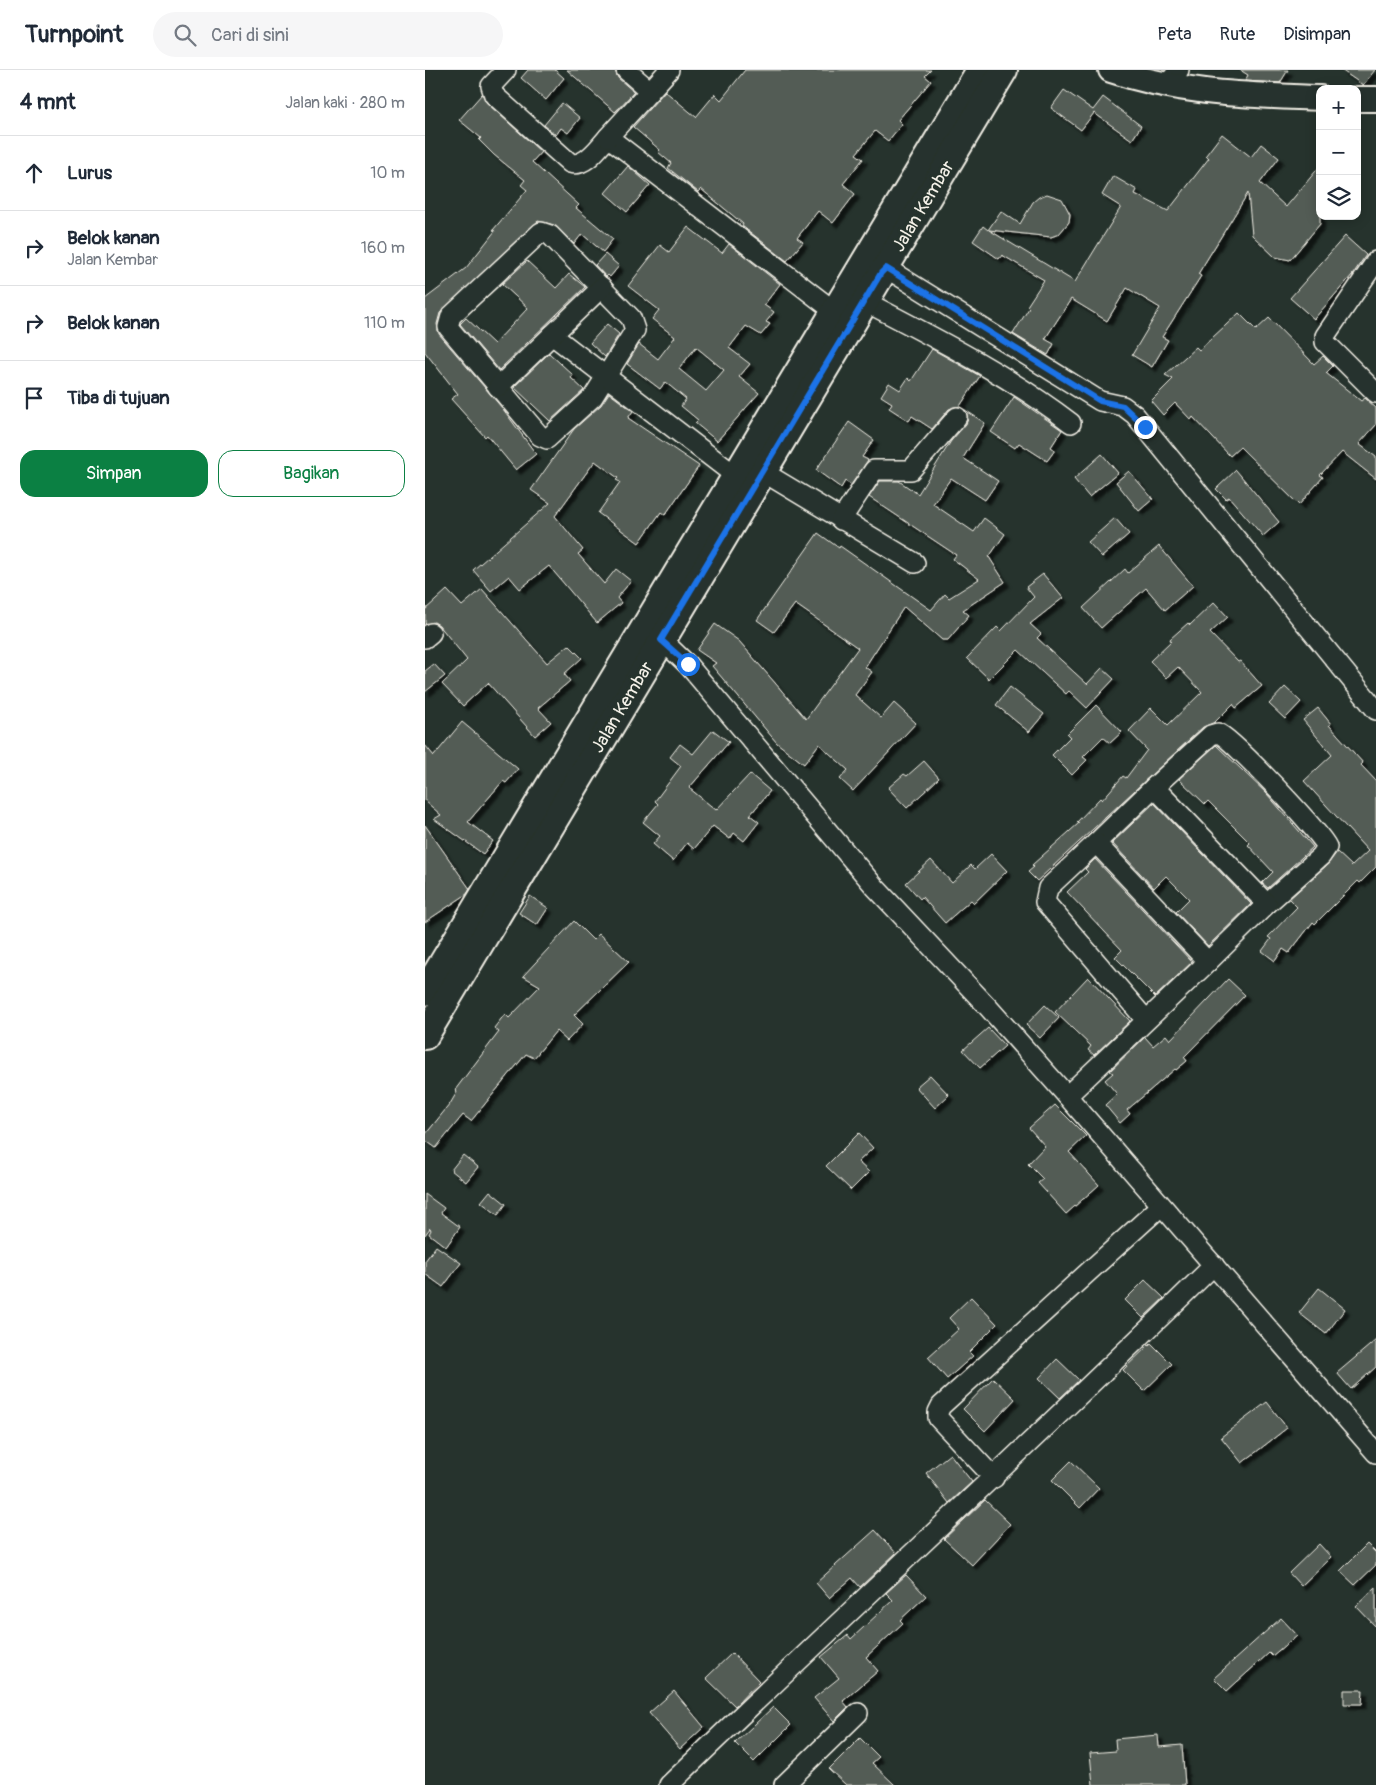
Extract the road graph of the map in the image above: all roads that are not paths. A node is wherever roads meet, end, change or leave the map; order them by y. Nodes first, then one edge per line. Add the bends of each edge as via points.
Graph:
1 (506, 70) edge
2 (626, 70) edge
3 (669, 70) edge
4 (980, 70) edge
5 (1004, 70) edge
6 (1111, 70) edge
7 (1172, 78) edge
8 (650, 91) junction
9 (1316, 98) edge
10 (1361, 99) edge
11 (1376, 99) edge
12 (608, 137) junction
13 (1376, 262) edge
14 (868, 282) junction
15 (602, 287) junction
16 (834, 311) junction
17 (552, 335) junction
18 (605, 376) junction
19 (498, 387) junction
20 (1376, 393) edge
21 (957, 417) dead end
22 (1071, 423) dead end
23 (754, 475) junction
24 (841, 520) junction
25 (915, 563) dead end
26 (667, 646) junction
27 (1376, 710) edge
28 (1154, 787) junction
29 (1096, 843) junction
30 (1267, 904) junction
31 (1208, 962) junction
32 (425, 992) edge
33 (1146, 1020) junction
34 (425, 1036) edge
35 (1067, 1096) junction
36 (1161, 1206) junction
37 (1214, 1265) junction
38 (1376, 1453) edge
39 (993, 1478) junction
40 (858, 1713) dead end
41 (669, 1785) edge
42 (784, 1785) edge

1 - 12 street via 491,86 493,95 570,163 584,162
2 - 8 street
3 - 8 street
4 - 14 main road, Jalan Kembar via 936,146
5 - 14 main road, Jalan Kembar
6 - 7 street via 1142,81
7 - 9 street via 1200,92
8 - 12 street
10 - 11 street
12 - 16 street
13 - 20 street via 1325,336 1325,342
14 - 16 main road, Jalan Kembar
14 - 22 street
14 - 23 main road, Jalan Kembar
14 - 27 street via 1100,401 1123,406 1135,415
15 - 17 street
15 - 18 street via 631,318 635,330
15 - 19 street via 551,235 541,232 451,316 450,330
16 - 23 main road, Jalan Kembar
17 - 18 street
17 - 19 street
18 - 19 street via 584,407 547,438 540,436
18 - 23 street
21 - 24 street via 911,470 874,470
23 - 24 street via 797,493
23 - 26 main road, Jalan Kembar
23 - 32 main road, Jalan Kembar
24 - 25 street
26 - 34 main road, Jalan Kembar
26 - 35 street via 688,664 875,887
28 - 29 street
28 - 30 street
28 - 30 street via 1218,733 1226,736 1257,767 1327,847
29 - 31 street
29 - 33 street via 1048,888 1045,902
30 - 31 street
31 - 33 street
33 - 35 street
35 - 36 street
36 - 37 street
36 - 39 street via 941,1406 939,1418
37 - 38 street
37 - 39 street
39 - 41 street
40 - 42 street

